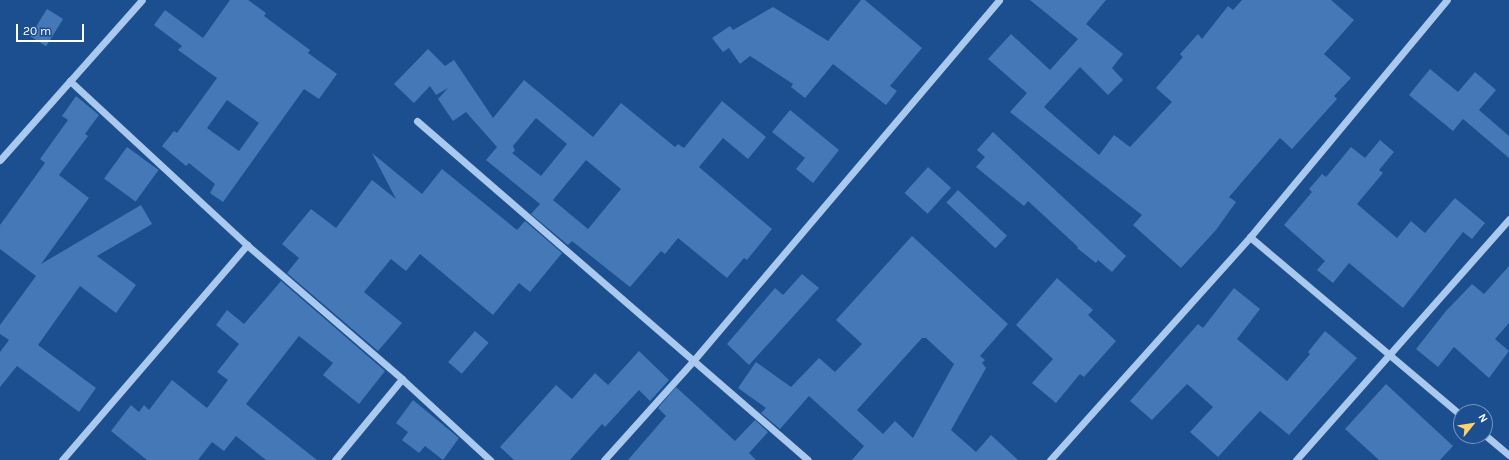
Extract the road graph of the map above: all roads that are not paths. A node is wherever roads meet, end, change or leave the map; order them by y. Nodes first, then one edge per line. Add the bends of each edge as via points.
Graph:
1 (142, 0) edge
2 (999, 0) edge
3 (1447, 0) edge
4 (70, 81) junction
5 (417, 121) dead end
6 (0, 160) edge
7 (1509, 219) edge
8 (1250, 237) junction
9 (247, 246) junction
10 (1388, 354) junction
11 (694, 361) junction
12 (402, 379) junction
13 (1453, 408) edge
14 (1493, 442) edge
15 (1509, 455) edge
16 (62, 460) edge
17 (335, 460) edge
18 (490, 460) edge
19 (604, 460) edge
20 (808, 460) edge
21 (1050, 460) edge
22 (1296, 460) edge

1 - 4 street
2 - 11 street
3 - 8 street
4 - 6 street
4 - 9 street
5 - 11 street
7 - 10 street
8 - 10 street
8 - 21 street
9 - 12 street
9 - 16 street
10 - 13 street
10 - 22 street
11 - 19 street
11 - 20 street
12 - 17 street
12 - 18 street
14 - 15 street

